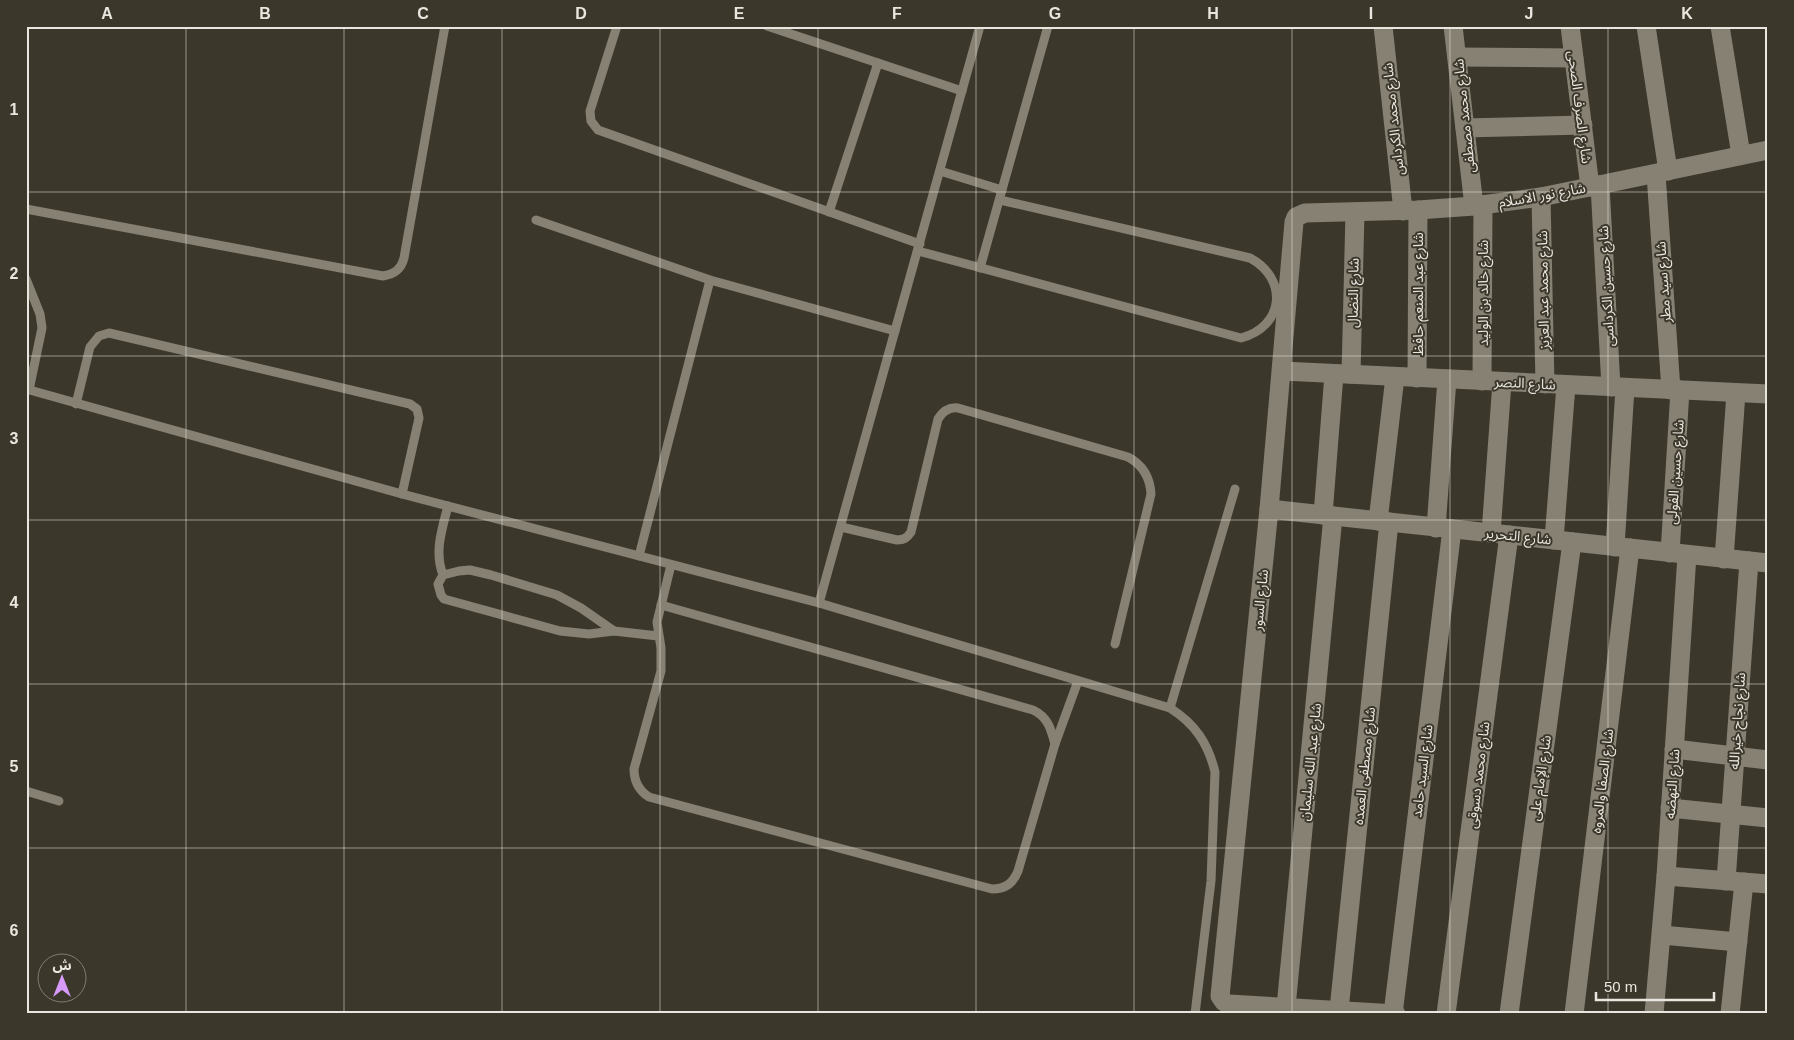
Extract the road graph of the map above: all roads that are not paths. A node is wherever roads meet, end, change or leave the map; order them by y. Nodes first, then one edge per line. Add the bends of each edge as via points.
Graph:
1 (445, 26) edge
2 (617, 26) edge
3 (767, 26) edge
4 (980, 26) edge
5 (1048, 26) edge
6 (1383, 26) edge
7 (1453, 26) edge
8 (1570, 26) edge
9 (1646, 26) edge
10 (1720, 26) edge
11 (1457, 57) junction
12 (1574, 58) junction
13 (878, 63) junction
14 (962, 91) junction
15 (1583, 125) junction
16 (1465, 128) junction
17 (1768, 150) edge
18 (1741, 155) junction
19 (940, 171) junction
20 (1662, 172) junction
21 (1595, 186) junction
22 (1002, 190) junction
23 (1541, 197) junction
24 (1000, 200) junction
25 (1478, 206) junction
26 (26, 209) edge
27 (1411, 211) junction
28 (829, 212) junction
29 (1313, 212) joint
30 (1355, 212) junction
31 (536, 220) dead end
32 (919, 248) junction
33 (980, 268) junction
34 (26, 279) edge
35 (710, 280) junction
36 (895, 331) junction
37 (1282, 371) junction
38 (1343, 374) junction
39 (1395, 377) junction
40 (1417, 378) junction
41 (1447, 379) junction
42 (1482, 381) junction
43 (1502, 382) junction
44 (1545, 384) junction
45 (1566, 385) junction
46 (1618, 387) junction
47 (28, 390) edge
48 (1675, 390) junction
49 (1736, 393) junction
50 (1768, 394) edge
51 (76, 404) junction
52 (1235, 489) dead end
53 (402, 494) junction
54 (448, 506) junction
55 (1269, 509) junction
56 (1328, 516) junction
57 (1384, 522) junction
58 (841, 527) junction
59 (1444, 528) junction
60 (1500, 534) junction
61 (1563, 541) junction
62 (1622, 548) junction
63 (1678, 554) junction
64 (639, 556) junction
65 (1724, 559) junction
66 (1749, 561) junction
67 (1768, 563) edge
68 (671, 565) junction
69 (444, 575) junction
70 (819, 603) junction
71 (661, 606) junction
72 (614, 631) junction
73 (658, 636) junction
74 (1115, 644) dead end
75 (1078, 680) junction
76 (1170, 708) junction
77 (1055, 744) junction
78 (1674, 749) junction
79 (1735, 756) junction
80 (1768, 760) edge
81 (26, 791) edge
82 (60, 801) dead end
83 (1670, 808) junction
84 (1731, 814) junction
85 (1768, 818) edge
86 (1666, 876) junction
87 (1735, 881) junction
88 (1768, 884) edge
89 (1662, 935) junction
90 (1738, 942) junction
91 (1286, 1007) junction
92 (1339, 1010) junction
93 (1194, 1014) edge
94 (1394, 1014) edge
95 (1446, 1014) edge
96 (1508, 1014) edge
97 (1574, 1014) edge
98 (1654, 1014) edge
99 (1730, 1014) edge

1 - 26 lane via 404,258 395,273 384,276
2 - 28 lane via 590,110 598,130
3 - 13 lane
4 - 14 lane
5 - 22 lane
6 - 27 street, شارع محمد الكرداس
7 - 11 street, شارع محمد مصطفى
8 - 12 street, شارع الصرف الصحى
9 - 20 street, شارع سيد مطر
10 - 18 street
11 - 12 street
11 - 16 street, شارع محمد مصطفى
12 - 15 street, شارع الصرف الصحى
13 - 14 lane
13 - 28 lane
14 - 19 lane
15 - 16 street
15 - 21 street, شارع الصرف الصحى
16 - 25 street, شارع محمد مصطفى
17 - 18 street, شارع نور الاسلام
18 - 20 street, شارع نور الاسلام
19 - 22 lane
19 - 32 lane
20 - 21 street, شارع نور الاسلام
20 - 48 street, شارع سيد مطر
21 - 23 street, شارع نور الاسلام
21 - 46 street, شارع حسين الكرداسى
22 - 24 lane
23 - 25 street, شارع نور الاسلام
23 - 44 street, شارع محمد عبد العزيز
24 - 33 lane
24 - 33 lane via 1250,258 1270,275 1276,292 1275,310 1258,332 1241,338
25 - 27 street, شارع نور الاسلام
25 - 42 street, شارع خالد بن الوليد
27 - 30 street, شارع نور الاسلام
27 - 40 street, شارع عبد المنعم حافظ
28 - 32 lane
29 - 30 street, شارع نور الاسلام
29 - 37 street, شارع السور via 1299,215 1294,222
30 - 38 street, شارع النضال
31 - 35 lane
32 - 33 lane
32 - 36 lane
34 - 47 lane via 42,328
35 - 36 lane
35 - 64 lane
36 - 58 lane
37 - 38 street, شارع النصر
37 - 55 street, شارع السور
38 - 39 street, شارع النصر
38 - 56 street, شارع النضال
39 - 40 street, شارع النصر
39 - 57 street, شارع مصطفى العمده
40 - 41 street, شارع النصر
41 - 42 street, شارع النصر
41 - 59 street, شارع السيد حامد
42 - 43 street, شارع النصر
43 - 44 street, شارع النصر
43 - 60 street, شارع محمد دسوقى
44 - 45 street, شارع النصر
45 - 46 street, شارع النصر
45 - 61 street, شارع الإمام على
46 - 48 street, شارع النصر
46 - 62 street, شارع حسين الكرداسى
47 - 51 lane
48 - 49 street, شارع النصر
48 - 63 street, شارع حسين الفولى
49 - 50 street, شارع النصر
49 - 65 street
51 - 53 lane
51 - 53 lane via 90,347 99,336 110,333 410,404 417,409 419,418
52 - 76 lane
53 - 54 lane
54 - 64 lane
54 - 69 lane via 438,551
55 - 56 street, شارع التحرير
55 - 91 street, شارع السور via 1220,991 1222,1000 1229,1004
56 - 57 street, شارع التحرير
56 - 91 street, شارع عبد الله سليمان
57 - 59 street, شارع التحرير
57 - 92 street, شارع مصطفى العمده
58 - 70 lane
58 - 74 lane via 897,540 909,536 938,419 948,409 958,408 1128,457 1145,472 1151,494
59 - 60 street, شارع التحرير
59 - 94 street, شارع السيد حامد
60 - 61 street, شارع التحرير
60 - 95 street, شارع محمد دسوقى
61 - 62 street, شارع التحرير
61 - 96 street, شارع الإمام على
62 - 63 street, شارع التحرير
62 - 97 street, شارع الصفا والمروه
63 - 65 street, شارع التحرير
63 - 78 street, شارع النهضه
64 - 68 lane
65 - 66 street, شارع التحرير
66 - 67 street, شارع التحرير
66 - 79 street, شارع نجاح خيرالله
68 - 70 lane
68 - 71 lane
69 - 72 lane via 459,571 481,572 557,595
69 - 72 lane via 438,584 444,599 560,631 589,634
70 - 75 lane
71 - 73 lane
71 - 77 lane via 1033,710 1048,723
72 - 73 lane
73 - 77 lane via 661,671 634,769 639,788 649,797 999,889 1012,883 1018,871
75 - 76 lane
75 - 77 lane
76 - 93 lane via 1184,717 1205,741 1215,772 1211,881
78 - 79 street
78 - 83 street, شارع النهضه
79 - 80 street
79 - 84 street, شارع نجاح خيرالله
81 - 82 lane
83 - 84 street
83 - 86 street, شارع النهضه
84 - 85 street
84 - 87 street, شارع نجاح خيرالله
86 - 87 street
86 - 89 street, شارع النهضه
87 - 88 street
87 - 90 street, شارع نجاح خيرالله
89 - 90 street
89 - 98 street, شارع النهضه
90 - 99 street, شارع نجاح خيرالله
91 - 92 street
92 - 94 street

